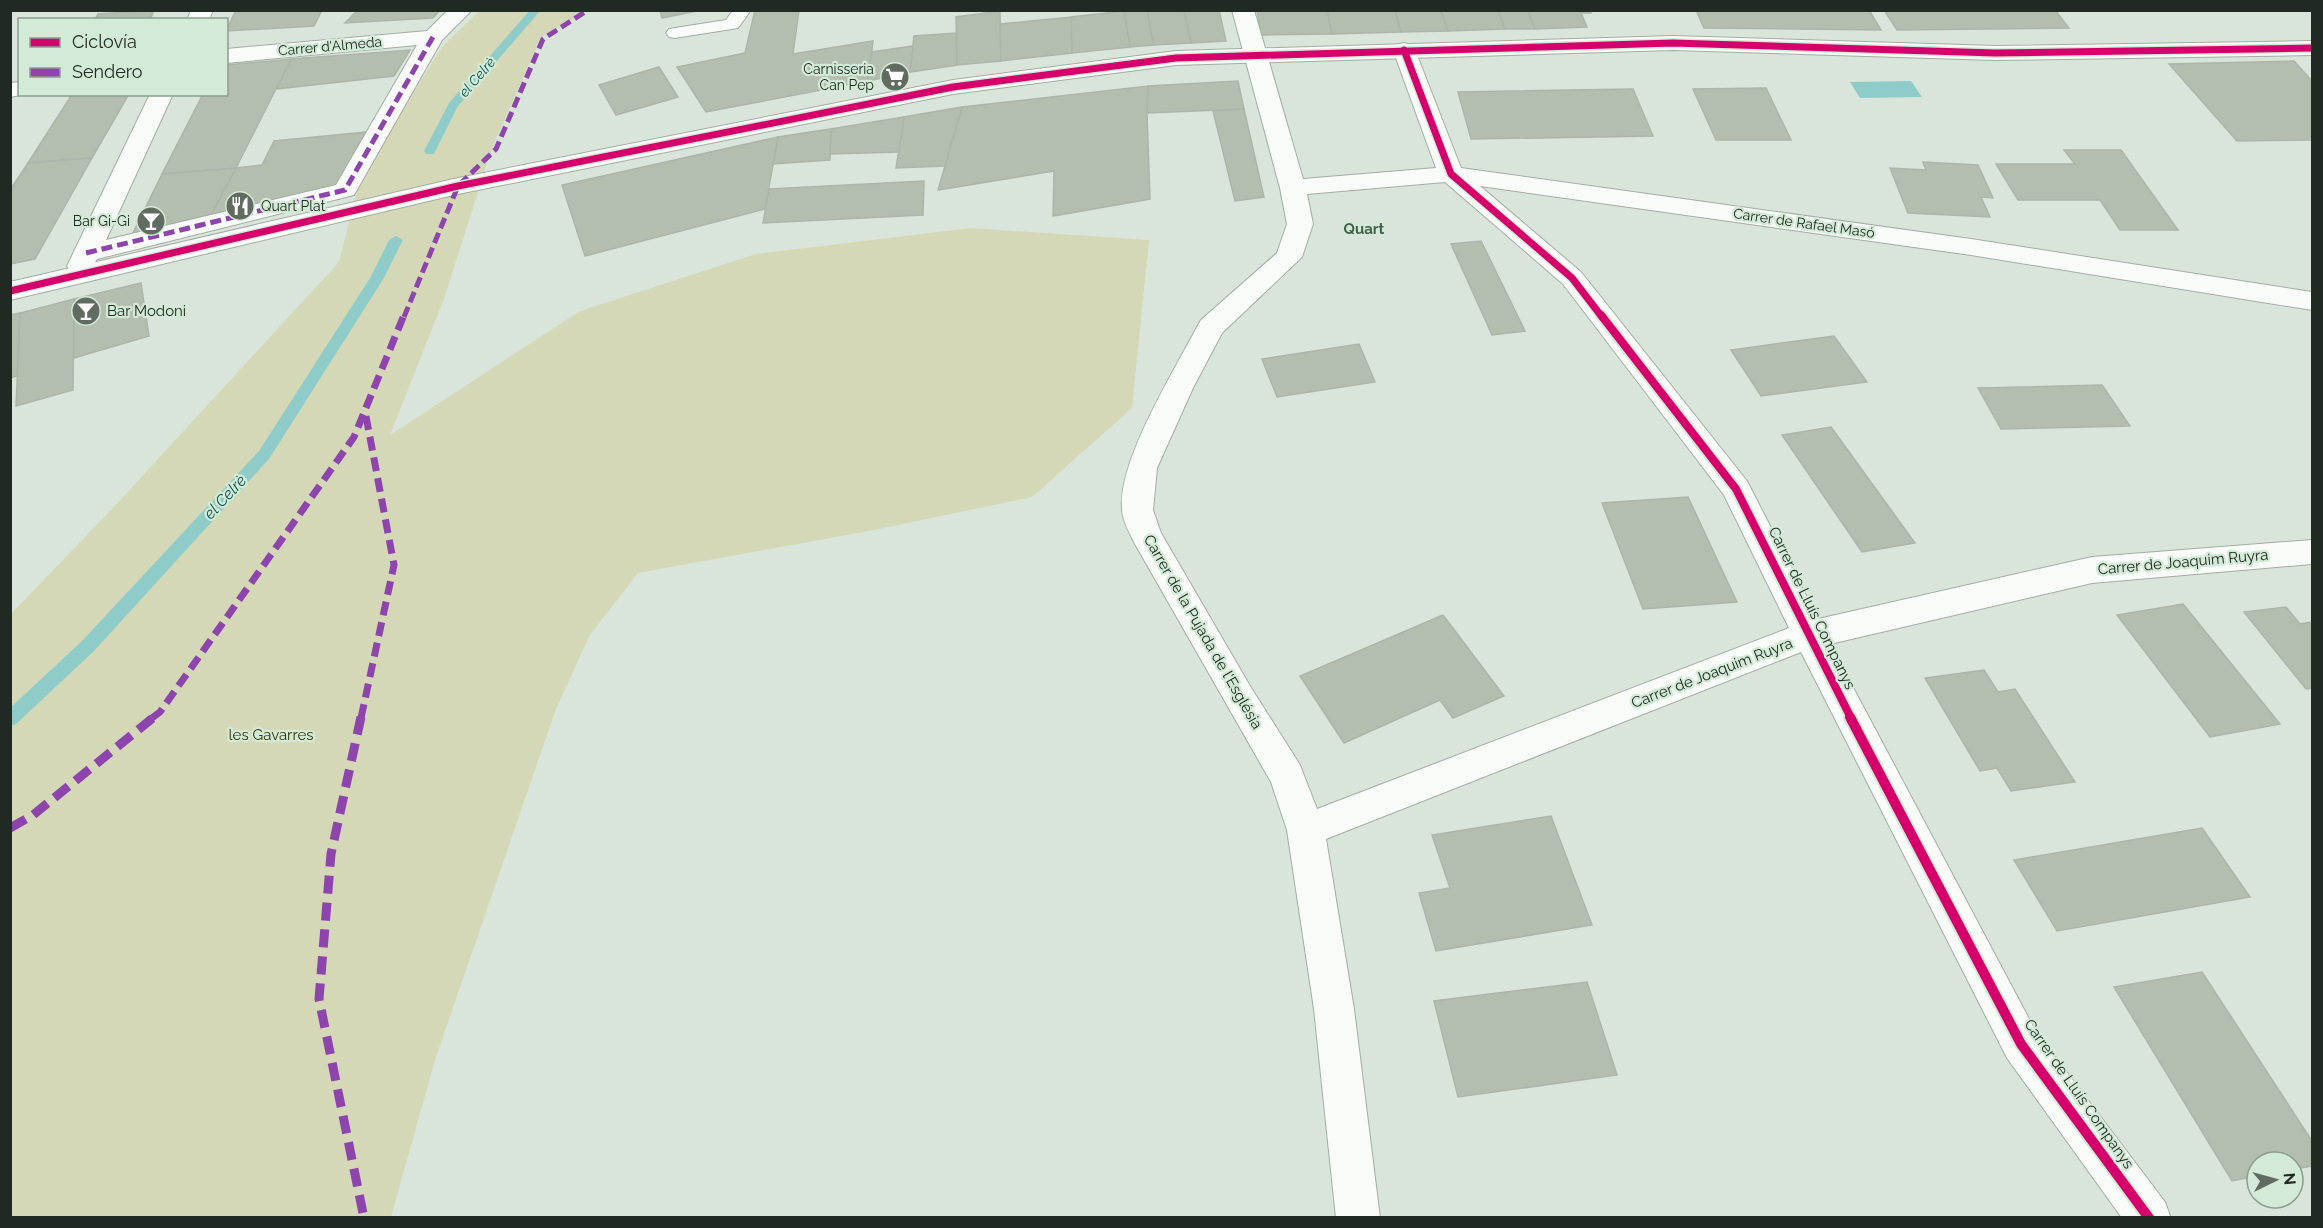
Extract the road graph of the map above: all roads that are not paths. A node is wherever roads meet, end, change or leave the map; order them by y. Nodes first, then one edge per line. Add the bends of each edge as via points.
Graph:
1 (461, 10) edge
2 (742, 10) edge
3 (1243, 10) edge
4 (675, 33) dead end
5 (433, 37) junction
6 (2313, 48) edge
7 (1404, 50) junction
8 (228, 56) edge
9 (1257, 56) junction
10 (161, 96) edge
11 (1451, 174) junction
12 (1293, 188) junction
13 (81, 264) junction
14 (10, 291) edge
15 (2313, 301) edge
16 (2313, 552) edge
17 (1809, 635) junction
18 (1306, 830) junction
19 (1358, 1218) edge
20 (2149, 1218) edge

1 - 5 street
2 - 4 lane via 732,24
3 - 9 street, Carrer de la Pujada de l'Església
5 - 8 street, Carrer d'Almeda
5 - 13 street via 345,190
6 - 7 street via 1995,52 1673,43
7 - 9 street
7 - 11 street, Carrer de Lluís Companys
9 - 12 street, Carrer de la Pujada de l'Església
9 - 13 street via 1176,58 953,87
10 - 13 street
11 - 12 street, Carrer de Rafael Masó
11 - 15 street, Carrer de Rafael Masó via 1971,247
11 - 17 street, Carrer de Lluís Companys via 1572,278 1736,489
12 - 18 street, Carrer de la Pujada de l'Església via 1300,224 1289,256 1211,327 1142,468 1137,510 1146,535 1287,776
13 - 14 street
16 - 17 street, Carrer de Joaquim Ruyra via 2092,570
17 - 18 street, Carrer de Joaquim Ruyra
17 - 20 street, Carrer de Lluís Companys via 2021,1044
18 - 19 street, Carrer de la Pujada de l'Església via 1334,1009

